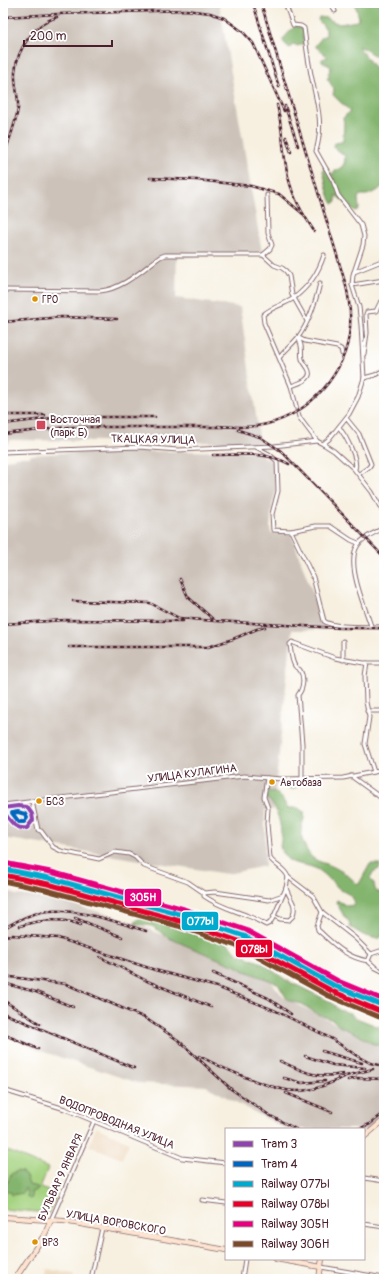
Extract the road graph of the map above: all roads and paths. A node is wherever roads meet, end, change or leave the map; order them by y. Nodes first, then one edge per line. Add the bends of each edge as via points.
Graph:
1 (285, 3) edge
2 (331, 3) edge
3 (335, 11) dead end
4 (267, 195) dead end
5 (263, 255) junction
6 (324, 255) dead end
7 (384, 260) edge
8 (354, 272) junction
9 (384, 280) edge
10 (320, 283) dead end
11 (352, 285) junction
12 (3, 290) edge
13 (294, 298) junction
14 (384, 300) edge
15 (307, 321) junction
16 (298, 338) junction
17 (342, 354) dead end
18 (280, 357) junction
19 (364, 358) junction
20 (384, 370) edge
21 (364, 378) junction
22 (291, 386) junction
23 (346, 418) junction
24 (339, 426) junction
25 (317, 441) junction
26 (323, 444) junction
27 (254, 447) junction
28 (3, 452) edge
29 (355, 469) junction
30 (359, 474) junction
31 (384, 514) edge
32 (384, 528) edge
33 (291, 531) junction
34 (358, 543) junction
35 (371, 626) junction
36 (384, 627) edge
37 (343, 641) dead end
38 (343, 660) junction
39 (367, 663) junction
40 (384, 663) edge
41 (384, 710) edge
42 (367, 711) junction
43 (384, 770) edge
44 (374, 772) junction
45 (352, 776) junction
46 (267, 778) junction
47 (302, 780) junction
48 (384, 800) edge
49 (32, 802) junction
50 (3, 805) edge
51 (288, 877) junction
52 (286, 888) junction
53 (204, 893) junction
54 (283, 895) junction
55 (322, 912) junction
56 (274, 916) junction
57 (384, 952) edge
58 (371, 954) junction
59 (368, 961) junction
60 (384, 972) edge
61 (3, 1090) edge
62 (384, 1120) edge
63 (94, 1121) junction
64 (365, 1136) edge
65 (225, 1163) edge
66 (365, 1178) edge
67 (384, 1181) edge
68 (202, 1200) dead end
69 (225, 1204) edge
70 (3, 1217) edge
71 (51, 1220) junction
72 (365, 1224) edge
73 (384, 1227) edge
74 (102, 1228) junction
75 (225, 1250) edge
76 (245, 1260) edge
77 (282, 1260) edge
78 (322, 1260) edge
79 (321, 1267) junction
80 (384, 1274) edge
81 (383, 1278) edge
82 (15, 1279) edge
83 (91, 1279) edge
84 (242, 1279) edge
85 (319, 1279) edge

1 - 8 street via 293,25 304,28 309,68 320,117 321,129 316,151 338,195 361,225 364,236
2 - 3 street
4 - 5 street via 268,233 272,245
5 - 12 street via 165,255 122,284 100,291
5 - 13 street via 274,265 286,270
6 - 13 street via 308,286
7 - 8 street
8 - 11 street
9 - 11 street
10 - 15 street
11 - 19 street via 360,313
13 - 15 street
13 - 18 street via 263,315 264,323
14 - 19 street via 376,311 366,314
15 - 16 street
16 - 17 street via 337,347 341,349
16 - 18 street
16 - 22 street via 302,346 302,359 310,374 303,381
18 - 22 street
19 - 21 street
20 - 21 street
21 - 23 street via 356,401
22 - 25 street via 299,417
23 - 24 street
23 - 30 street via 359,434 371,464
24 - 26 street
24 - 29 street via 357,464
25 - 26 street
25 - 27 street, ТКАЦКАЯ УЛИЦА
26 - 29 street
27 - 28 street, ТКАЦКАЯ УЛИЦА via 178,450 139,447
27 - 33 street via 277,461 278,491 272,514 273,530
29 - 30 street
30 - 31 street
32 - 34 street
33 - 34 street via 330,526
33 - 35 street via 313,577 324,621 332,625
34 - 35 street via 354,552 356,579
35 - 36 street
37 - 38 street
38 - 39 street
38 - 47 street via 292,642 290,644 293,660 303,680 302,690 298,695
39 - 40 street
39 - 42 street
41 - 42 street
42 - 44 street via 369,717 365,744
43 - 44 street, УЛИЦА КУЛАГИНА
44 - 45 street, УЛИЦА КУЛАГИНА
45 - 47 street, УЛИЦА КУЛАГИНА
45 - 48 street
46 - 47 street, УЛИЦА КУЛАГИНА
46 - 49 street, УЛИЦА КУЛАГИНА via 244,776
46 - 51 street via 264,797 268,808 270,858 288,874
49 - 50 street, УЛИЦА КУЛАГИНА
49 - 53 street via 38,830 56,849 99,859 116,852 129,854 144,866 188,882
51 - 52 street
51 - 55 street via 312,896
52 - 54 street
52 - 56 street via 295,906 293,916 286,920
53 - 54 street via 215,892 269,900
53 - 56 street via 204,896 222,906 266,925
54 - 56 street
55 - 58 street
55 - 59 street via 318,930 345,954
57 - 58 street
58 - 59 street
59 - 60 street
61 - 63 street, ВОДОПРОВОДНАЯ УЛИЦА via 65,1109
62 - 64 main road
63 - 65 street, ВОДОПРОВОДНАЯ УЛИЦА via 182,1158
63 - 71 street, БУЛЬВАР 9 ЯНВАРЯ
66 - 67 street
68 - 69 street
70 - 71 main road, УЛИЦА ВОРОВСКОГО
71 - 74 main road, УЛИЦА ВОРОВСКОГО
71 - 82 main road, БУЛЬВАР 9 ЯНВАРЯ via 46,1234
72 - 73 street
74 - 75 main road, УЛИЦА ВОРОВСКОГО
74 - 83 street
76 - 84 street
77 - 79 main road
78 - 79 main road
79 - 81 street
79 - 85 main road
80 - 81 street

